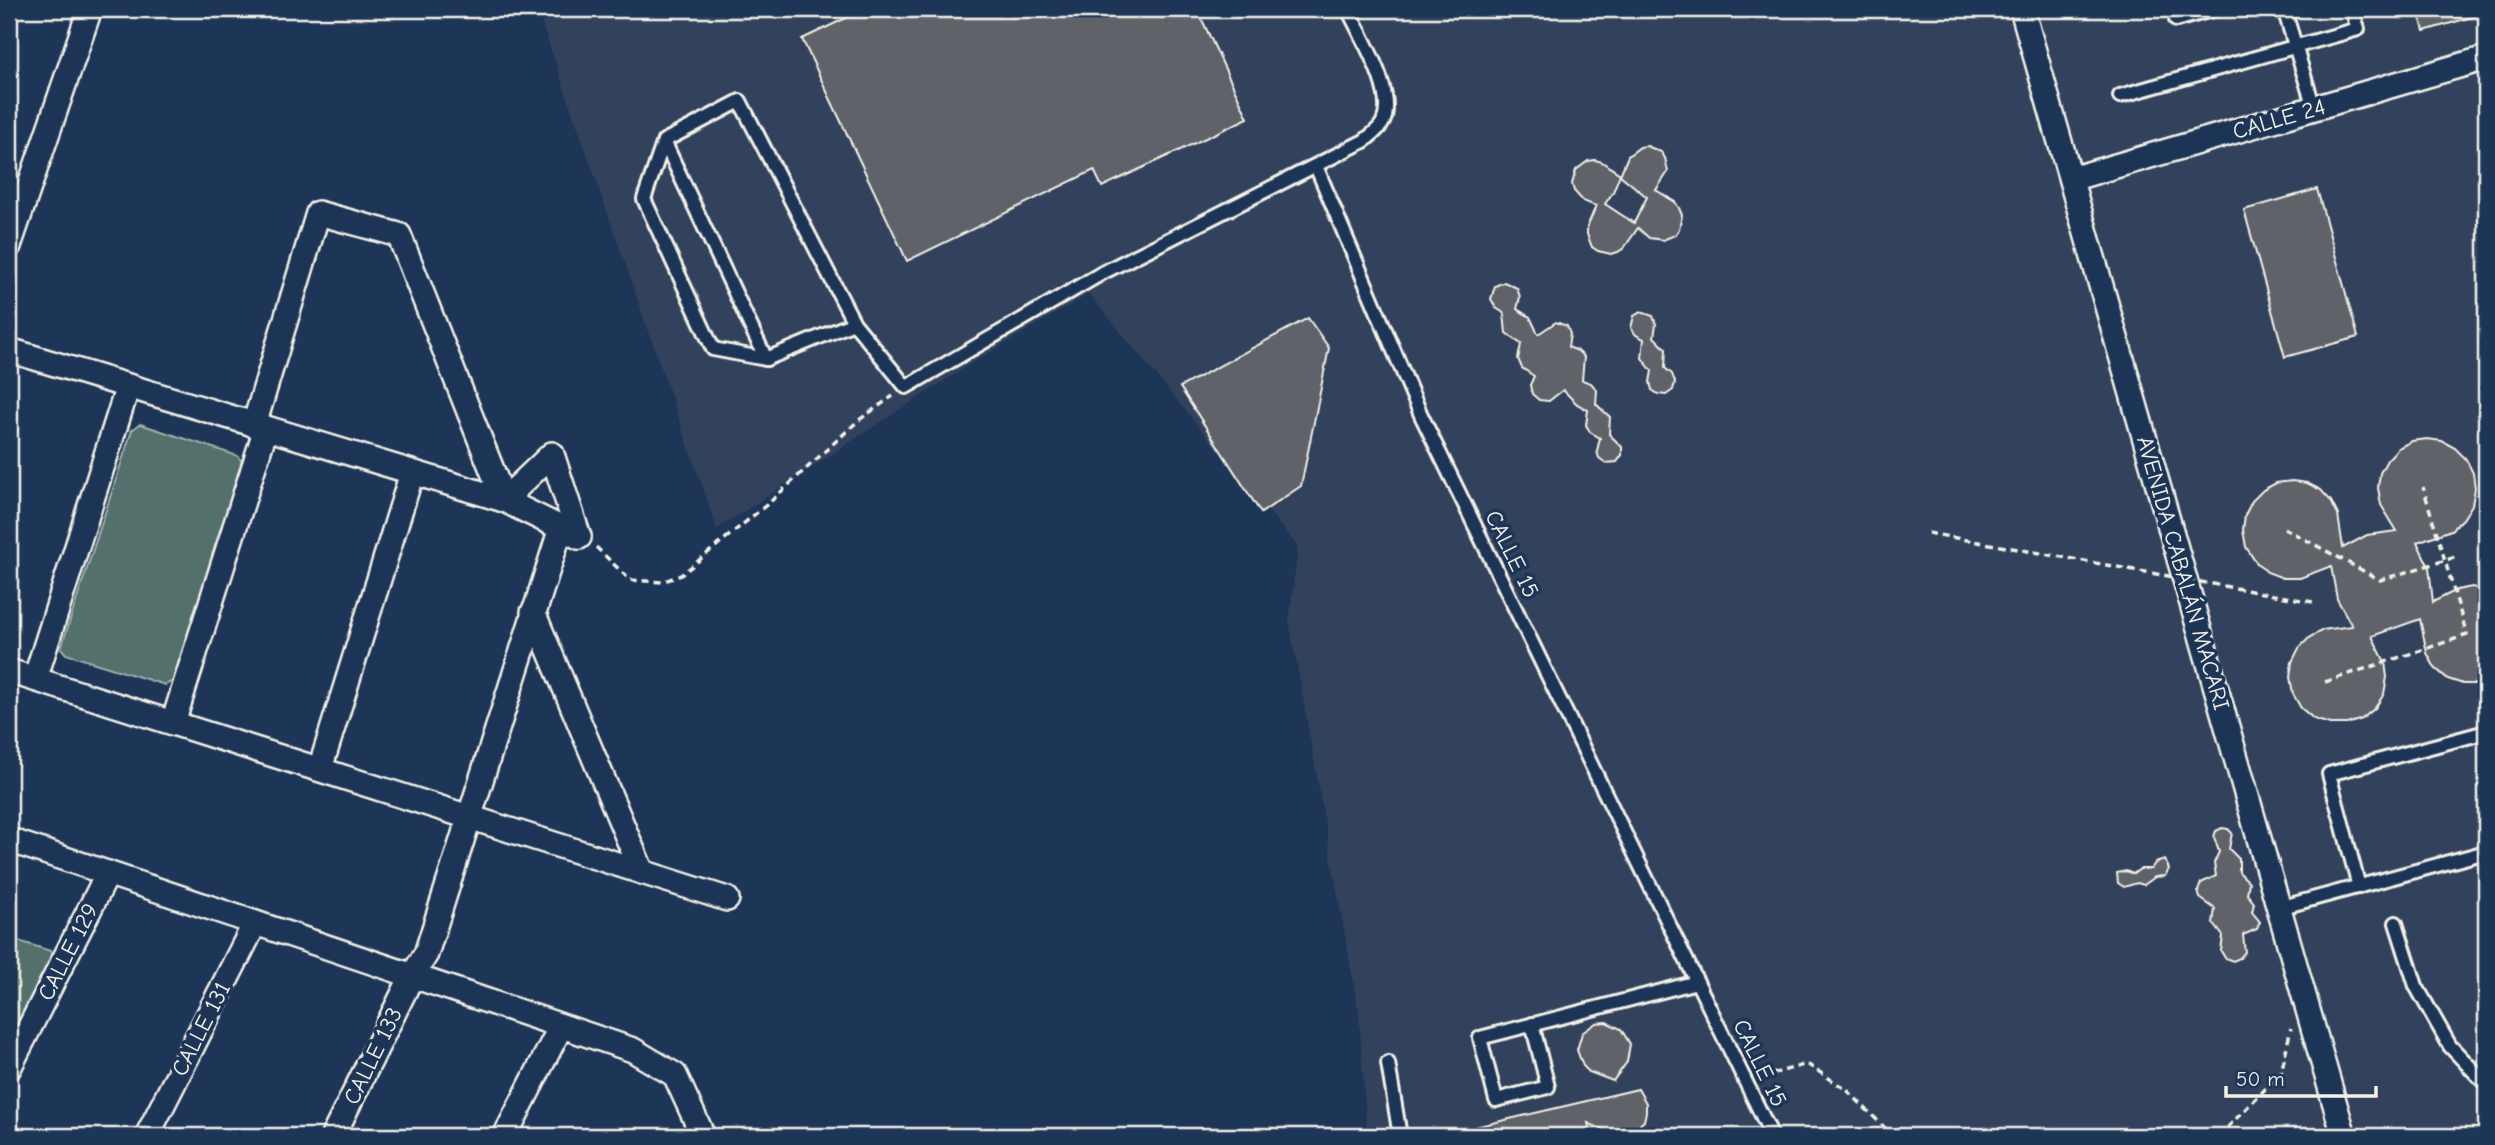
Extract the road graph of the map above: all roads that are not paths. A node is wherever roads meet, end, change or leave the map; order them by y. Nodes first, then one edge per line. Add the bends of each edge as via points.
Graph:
1 (90, 9) edge
2 (1348, 9) edge
3 (2022, 9) edge
4 (2215, 9) edge
5 (2284, 9) edge
6 (2352, 9) edge
7 (2176, 20) dead end
8 (2295, 47) junction
9 (2486, 58) edge
10 (2120, 96) dead end
11 (2314, 108) junction
12 (664, 141) junction
13 (1316, 166) junction
14 (2071, 179) junction
15 (9, 246) edge
16 (854, 323) junction
17 (9, 349) edge
18 (766, 359) junction
19 (128, 386) junction
20 (260, 426) junction
21 (412, 473) junction
22 (504, 500) junction
23 (570, 532) junction
24 (533, 612) junction
25 (9, 670) edge
26 (35, 679) junction
27 (173, 723) junction
28 (2486, 732) edge
29 (320, 769) junction
30 (468, 817) junction
31 (9, 840) edge
32 (2486, 852) edge
33 (642, 872) junction
34 (108, 873) junction
35 (2359, 887) junction
36 (727, 899) dead end
37 (2279, 908) junction
38 (255, 923) junction
39 (2396, 923) dead end
40 (412, 976) junction
41 (1697, 982) junction
42 (1532, 1024) junction
43 (561, 1026) junction
44 (1388, 1063) dead end
45 (9, 1068) edge
46 (2486, 1084) edge
47 (699, 1134) edge
48 (147, 1136) edge
49 (333, 1136) edge
50 (505, 1136) edge
51 (1400, 1136) edge
52 (1772, 1136) edge
53 (2344, 1136) edge

1 - 15 street
2 - 13 lane via 1381,79 1387,104 1383,122 1364,141
3 - 14 street, AVENIDA CABALÁN MACARI
4 - 7 lane
5 - 8 lane
6 - 8 lane via 2358,29
8 - 10 lane
8 - 11 lane
9 - 11 street, CALLE 24
11 - 14 street, CALLE 24
12 - 16 lane via 740,101
12 - 18 lane
12 - 18 lane via 644,199 713,349
13 - 16 lane via 1104,272 906,387
13 - 41 lane, CALLE 15 via 1421,415
14 - 37 street, AVENIDA CABALÁN MACARI
16 - 18 lane
17 - 19 street
19 - 20 street
19 - 26 street
20 - 21 street
20 - 22 street via 318,213 399,235
20 - 27 street
21 - 22 street
21 - 29 street
22 - 23 street
22 - 23 street via 552,454
23 - 24 street, CALLE 133
24 - 30 street, CALLE 133
24 - 33 street
25 - 26 street
26 - 27 street
27 - 29 street
28 - 35 lane via 2329,774
29 - 30 street
30 - 33 street
30 - 40 street, CALLE 133 via 426,954
31 - 34 street
32 - 35 lane
33 - 36 street
34 - 38 street
34 - 45 street, CALLE 129
35 - 37 lane
37 - 53 street, AVENIDA CABALÁN MACARI
38 - 40 street
38 - 48 street, CALLE 131
39 - 46 lane via 2416,986 2450,1046
40 - 43 street
40 - 49 street, CALLE 133
41 - 42 lane
41 - 52 lane, CALLE 15
42 - 42 lane via 1480,1038 1496,1100 1548,1087
43 - 47 street via 632,1050 676,1075
43 - 50 street
44 - 51 lane

